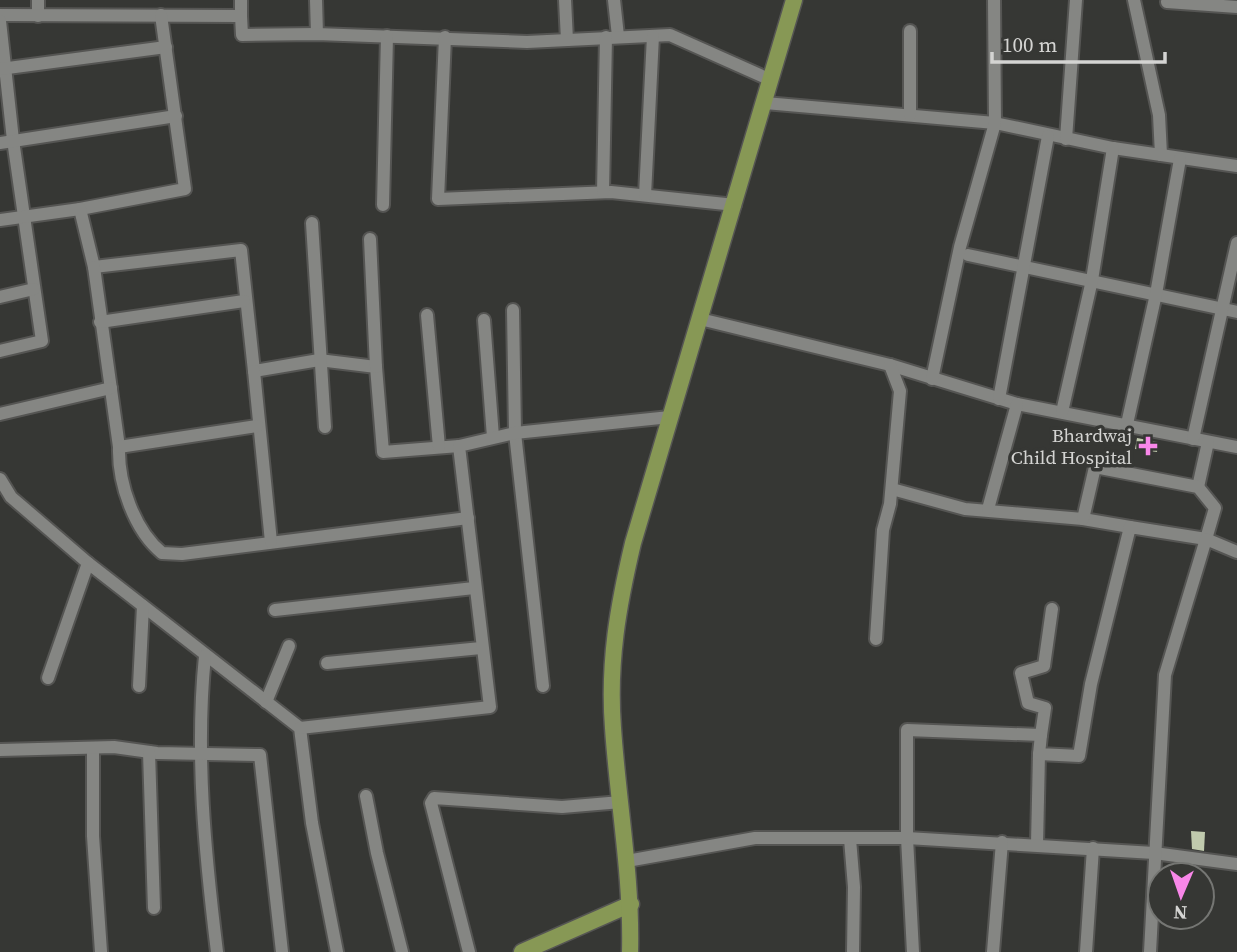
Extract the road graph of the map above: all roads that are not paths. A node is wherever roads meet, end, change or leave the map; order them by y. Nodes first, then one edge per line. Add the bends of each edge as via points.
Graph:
1 (38, 0) edge
2 (241, 0) edge
3 (316, 0) edge
4 (565, 0) edge
5 (614, 0) edge
6 (794, 0) edge
7 (993, 0) edge
8 (1076, 0) edge
9 (1134, 0) edge
10 (1167, 2) dead end
11 (1237, 7) edge
12 (0, 15) edge
13 (161, 15) junction
14 (38, 16) junction
15 (242, 16) junction
16 (0, 21) edge
17 (910, 31) dead end
18 (317, 34) junction
19 (387, 36) junction
20 (612, 36) junction
21 (653, 36) junction
22 (445, 37) junction
23 (567, 40) junction
24 (166, 47) junction
25 (2, 69) edge
26 (771, 80) junction
27 (765, 103) junction
28 (176, 116) junction
29 (910, 116) junction
30 (995, 123) junction
31 (1048, 136) junction
32 (1066, 139) junction
33 (6, 141) edge
34 (1113, 148) junction
35 (1161, 155) junction
36 (1180, 159) junction
37 (1237, 166) edge
38 (603, 192) junction
39 (645, 195) junction
40 (383, 205) dead end
41 (735, 205) junction
42 (80, 209) junction
43 (24, 217) junction
44 (0, 220) edge
45 (312, 223) dead end
46 (370, 239) dead end
47 (1237, 243) edge
48 (968, 255) dead end
49 (94, 267) junction
50 (1024, 268) junction
51 (1092, 280) junction
52 (34, 289) junction
53 (1156, 294) junction
54 (0, 297) edge
55 (244, 301) junction
56 (1222, 309) junction
57 (513, 310) dead end
58 (1237, 312) edge
59 (426, 315) dead end
60 (700, 318) junction
61 (484, 320) dead end
62 (100, 322) junction
63 (0, 351) edge
64 (319, 360) junction
65 (890, 365) junction
66 (376, 367) junction
67 (254, 371) junction
68 (932, 379) junction
69 (111, 387) junction
70 (999, 399) junction
71 (1017, 404) junction
72 (1062, 412) junction
73 (0, 414) edge
74 (670, 418) junction
75 (1127, 424) junction
76 (257, 426) junction
77 (325, 427) dead end
78 (515, 433) junction
79 (493, 437) junction
80 (1193, 439) junction
81 (1208, 442) junction
82 (459, 446) junction
83 (119, 447) junction
84 (439, 447) junction
85 (1237, 447) edge
86 (0, 479) edge
87 (1198, 487) junction
88 (891, 489) junction
89 (988, 509) junction
90 (468, 518) junction
91 (1083, 519) junction
92 (1130, 527) junction
93 (1206, 539) junction
94 (271, 542) junction
95 (1237, 552) edge
96 (88, 563) junction
97 (474, 588) junction
98 (143, 606) junction
99 (1052, 609) dead end
100 (275, 610) dead end
101 (876, 639) dead end
102 (289, 646) dead end
103 (481, 648) junction
104 (205, 656) junction
105 (327, 663) dead end
106 (48, 678) dead end
107 (139, 686) dead end
108 (543, 686) dead end
109 (266, 702) junction
110 (300, 728) junction
111 (1041, 736) junction
112 (93, 748) junction
113 (0, 750) edge
114 (149, 752) junction
115 (201, 754) junction
116 (1039, 754) junction
117 (366, 796) dead end
118 (621, 802) junction
119 (907, 838) junction
120 (850, 839) junction
121 (1002, 842) junction
122 (1037, 844) junction
123 (1093, 848) junction
124 (1154, 853) junction
125 (627, 861) junction
126 (1237, 864) edge
127 (631, 904) junction
128 (154, 908) dead end
129 (527, 951) edge
130 (101, 952) edge
131 (216, 952) edge
132 (282, 952) edge
133 (337, 952) edge
134 (402, 952) edge
135 (469, 952) edge
136 (631, 952) edge
137 (853, 952) edge
138 (913, 952) edge
139 (993, 952) edge
140 (1086, 952) edge
141 (1150, 952) edge

1 - 14 street
2 - 15 street
3 - 18 street
4 - 23 street
5 - 20 street
6 - 26 main road
7 - 30 street
8 - 32 street
9 - 35 street via 1159,115
10 - 11 street
12 - 14 street
13 - 14 street
13 - 15 street
13 - 24 street
15 - 18 street via 242,35
16 - 25 street
17 - 29 street
18 - 19 street
19 - 22 street
19 - 40 street
20 - 21 street
20 - 23 street
20 - 38 street
21 - 26 street via 670,35
21 - 39 street
22 - 23 street via 527,43
22 - 38 street via 438,199
24 - 25 street
24 - 28 street
25 - 33 street
26 - 27 main road
27 - 29 street
27 - 41 main road
28 - 33 street
28 - 42 street via 185,189
29 - 30 street
30 - 31 street
30 - 68 street via 960,247
31 - 32 street
31 - 50 street
32 - 34 street
33 - 43 street
34 - 35 street
34 - 51 street
35 - 36 street
36 - 37 street
36 - 53 street
38 - 39 street
39 - 41 street
41 - 60 main road
42 - 43 street
42 - 49 street
43 - 44 street
43 - 52 street
45 - 64 street
46 - 66 street
47 - 56 street
48 - 50 street
49 - 55 street via 241,250
49 - 62 street
50 - 51 street
50 - 70 street
51 - 53 street
51 - 72 street
52 - 54 street
52 - 63 street via 42,341
53 - 56 street
53 - 75 street
55 - 62 street
55 - 67 street
56 - 58 street
56 - 80 street
57 - 78 street
59 - 84 street
60 - 65 street
60 - 74 main road
61 - 79 street
62 - 69 street
64 - 66 street
64 - 67 street
64 - 77 street
65 - 68 street
65 - 88 street via 900,391
66 - 84 street via 383,452
67 - 76 street
68 - 70 street
69 - 73 street
69 - 83 street
70 - 71 street
71 - 72 street
71 - 89 street
72 - 75 street
74 - 78 street
74 - 118 main road via 617,611 612,727
75 - 80 street
76 - 83 street
76 - 94 street
78 - 79 street
78 - 108 street
79 - 82 street
80 - 81 street
81 - 85 street
81 - 87 street
82 - 84 street
82 - 90 street
83 - 94 street via 118,469 140,528 162,553
86 - 96 street via 11,497
87 - 91 street via 1096,467
87 - 93 street via 1215,508
88 - 89 street via 965,509
88 - 101 street via 883,530
89 - 91 street
90 - 94 street
90 - 97 street
91 - 92 street
92 - 93 street
92 - 116 street via 1091,684 1079,755
93 - 95 street
93 - 124 street via 1165,675
96 - 98 street
96 - 106 street
97 - 100 street
97 - 103 street
98 - 104 street
98 - 107 street
99 - 111 street via 1044,666 1021,673 1028,703 1045,708
102 - 109 street
103 - 105 street
103 - 110 street via 490,707
104 - 109 street
104 - 115 street
109 - 110 street
110 - 133 street via 312,823
111 - 116 street
111 - 119 street via 907,730
112 - 113 street
112 - 114 street
112 - 130 street
114 - 115 street
114 - 128 street
115 - 131 street
115 - 132 street via 260,754
116 - 122 street
117 - 134 street
118 - 125 main road
118 - 135 street via 562,807 434,798 431,803
119 - 120 street
119 - 121 street
119 - 138 street
120 - 125 street via 755,838
120 - 137 street
121 - 122 street
121 - 139 street
122 - 123 street
123 - 124 street
123 - 140 street
124 - 126 street
124 - 141 street
125 - 127 main road
127 - 129 main road
127 - 136 main road

